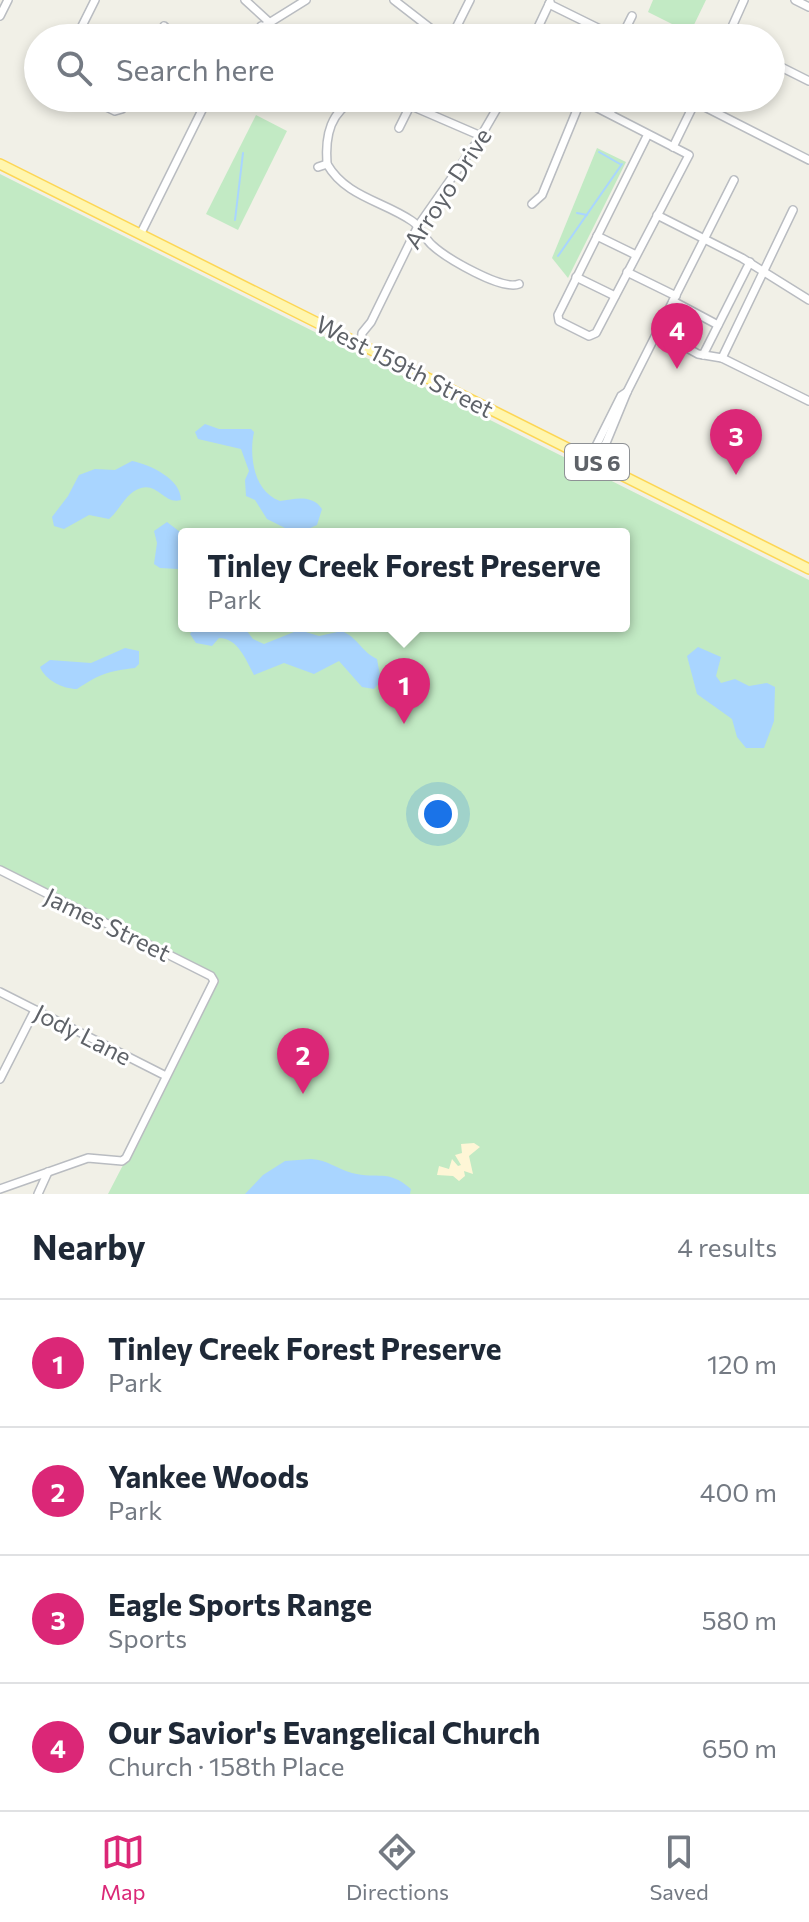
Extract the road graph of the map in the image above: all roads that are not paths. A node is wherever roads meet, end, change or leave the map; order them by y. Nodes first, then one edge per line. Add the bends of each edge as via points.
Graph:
1 (8, 0) edge
2 (95, 0) edge
3 (245, 0) edge
4 (306, 0) edge
5 (394, 0) edge
6 (470, 0) edge
7 (744, 0) edge
8 (795, 0) edge
9 (550, 2) edge
10 (809, 7) edge
11 (0, 16) edge
12 (632, 16) dead end
13 (269, 22) junction
14 (83, 24) edge
15 (265, 24) edge
16 (425, 24) edge
17 (458, 24) edge
18 (540, 24) edge
19 (593, 24) edge
20 (628, 24) edge
21 (733, 24) edge
22 (785, 69) edge
23 (809, 81) edge
24 (201, 112) edge
25 (339, 112) edge
26 (407, 112) edge
27 (424, 112) edge
28 (495, 112) edge
29 (574, 112) edge
30 (690, 112) edge
31 (715, 112) edge
32 (610, 113) edge
33 (399, 128) dead end
34 (648, 134) junction
35 (481, 136) junction
36 (673, 147) junction
37 (809, 160) edge
38 (0, 164) edge
39 (734, 180) dead end
40 (532, 204) dead end
41 (793, 210) dead end
42 (657, 215) junction
43 (418, 226) junction
44 (141, 233) junction
45 (597, 236) junction
46 (705, 238) junction
47 (636, 255) junction
48 (750, 262) junction
49 (763, 271) junction
50 (627, 272) junction
51 (576, 277) junction
52 (519, 284) dead end
53 (615, 296) junction
54 (674, 298) junction
55 (809, 300) edge
56 (718, 325) junction
57 (658, 332) junction
58 (361, 344) junction
59 (703, 355) junction
60 (722, 358) junction
61 (809, 401) edge
62 (593, 461) junction
63 (809, 569) edge
64 (0, 870) edge
65 (0, 992) edge
66 (35, 1010) junction
67 (166, 1076) junction
68 (0, 1079) edge
69 (48, 1172) junction
70 (0, 1189) edge
71 (38, 1194) edge

1 - 11 street
2 - 14 street
3 - 13 street
4 - 13 street
5 - 16 street
6 - 17 street
7 - 21 street
8 - 10 street
9 - 18 street
9 - 19 street
12 - 20 street
13 - 15 street
22 - 23 street
24 - 44 street
25 - 43 street via 329,128 322,165 342,184
26 - 33 street
27 - 35 street
28 - 35 street, Arroyo Drive
29 - 40 street via 542,195
30 - 36 street
31 - 37 street
32 - 34 street
34 - 36 street
34 - 45 street
35 - 43 street, Arroyo Drive
36 - 42 street via 689,155
38 - 44 main road, West 159th Street / US 6
39 - 46 street
41 - 49 street
42 - 46 street
42 - 47 street
43 - 52 street via 450,258 503,285
43 - 58 street, Arroyo Drive via 371,322 370,335
44 - 58 main road, West 159th Street / US 6
45 - 47 street
45 - 51 street
46 - 48 street
46 - 54 street
47 - 50 street
48 - 49 street
48 - 56 street
49 - 55 street
49 - 60 street
50 - 53 street
50 - 54 street
51 - 53 street
51 - 53 street via 558,315 561,322 593,336
54 - 56 street
54 - 57 street
56 - 59 street
57 - 59 street
57 - 62 street via 615,407
58 - 62 main road, West 159th Street / US 6
59 - 60 street
60 - 61 street
62 - 63 main road, West 159th Street / US 6
64 - 67 street, James Street via 211,976 214,981
65 - 66 street, Jody Lane
66 - 67 street, Jody Lane
66 - 68 street
67 - 69 street via 122,1161 95,1157
69 - 70 street
69 - 71 street

